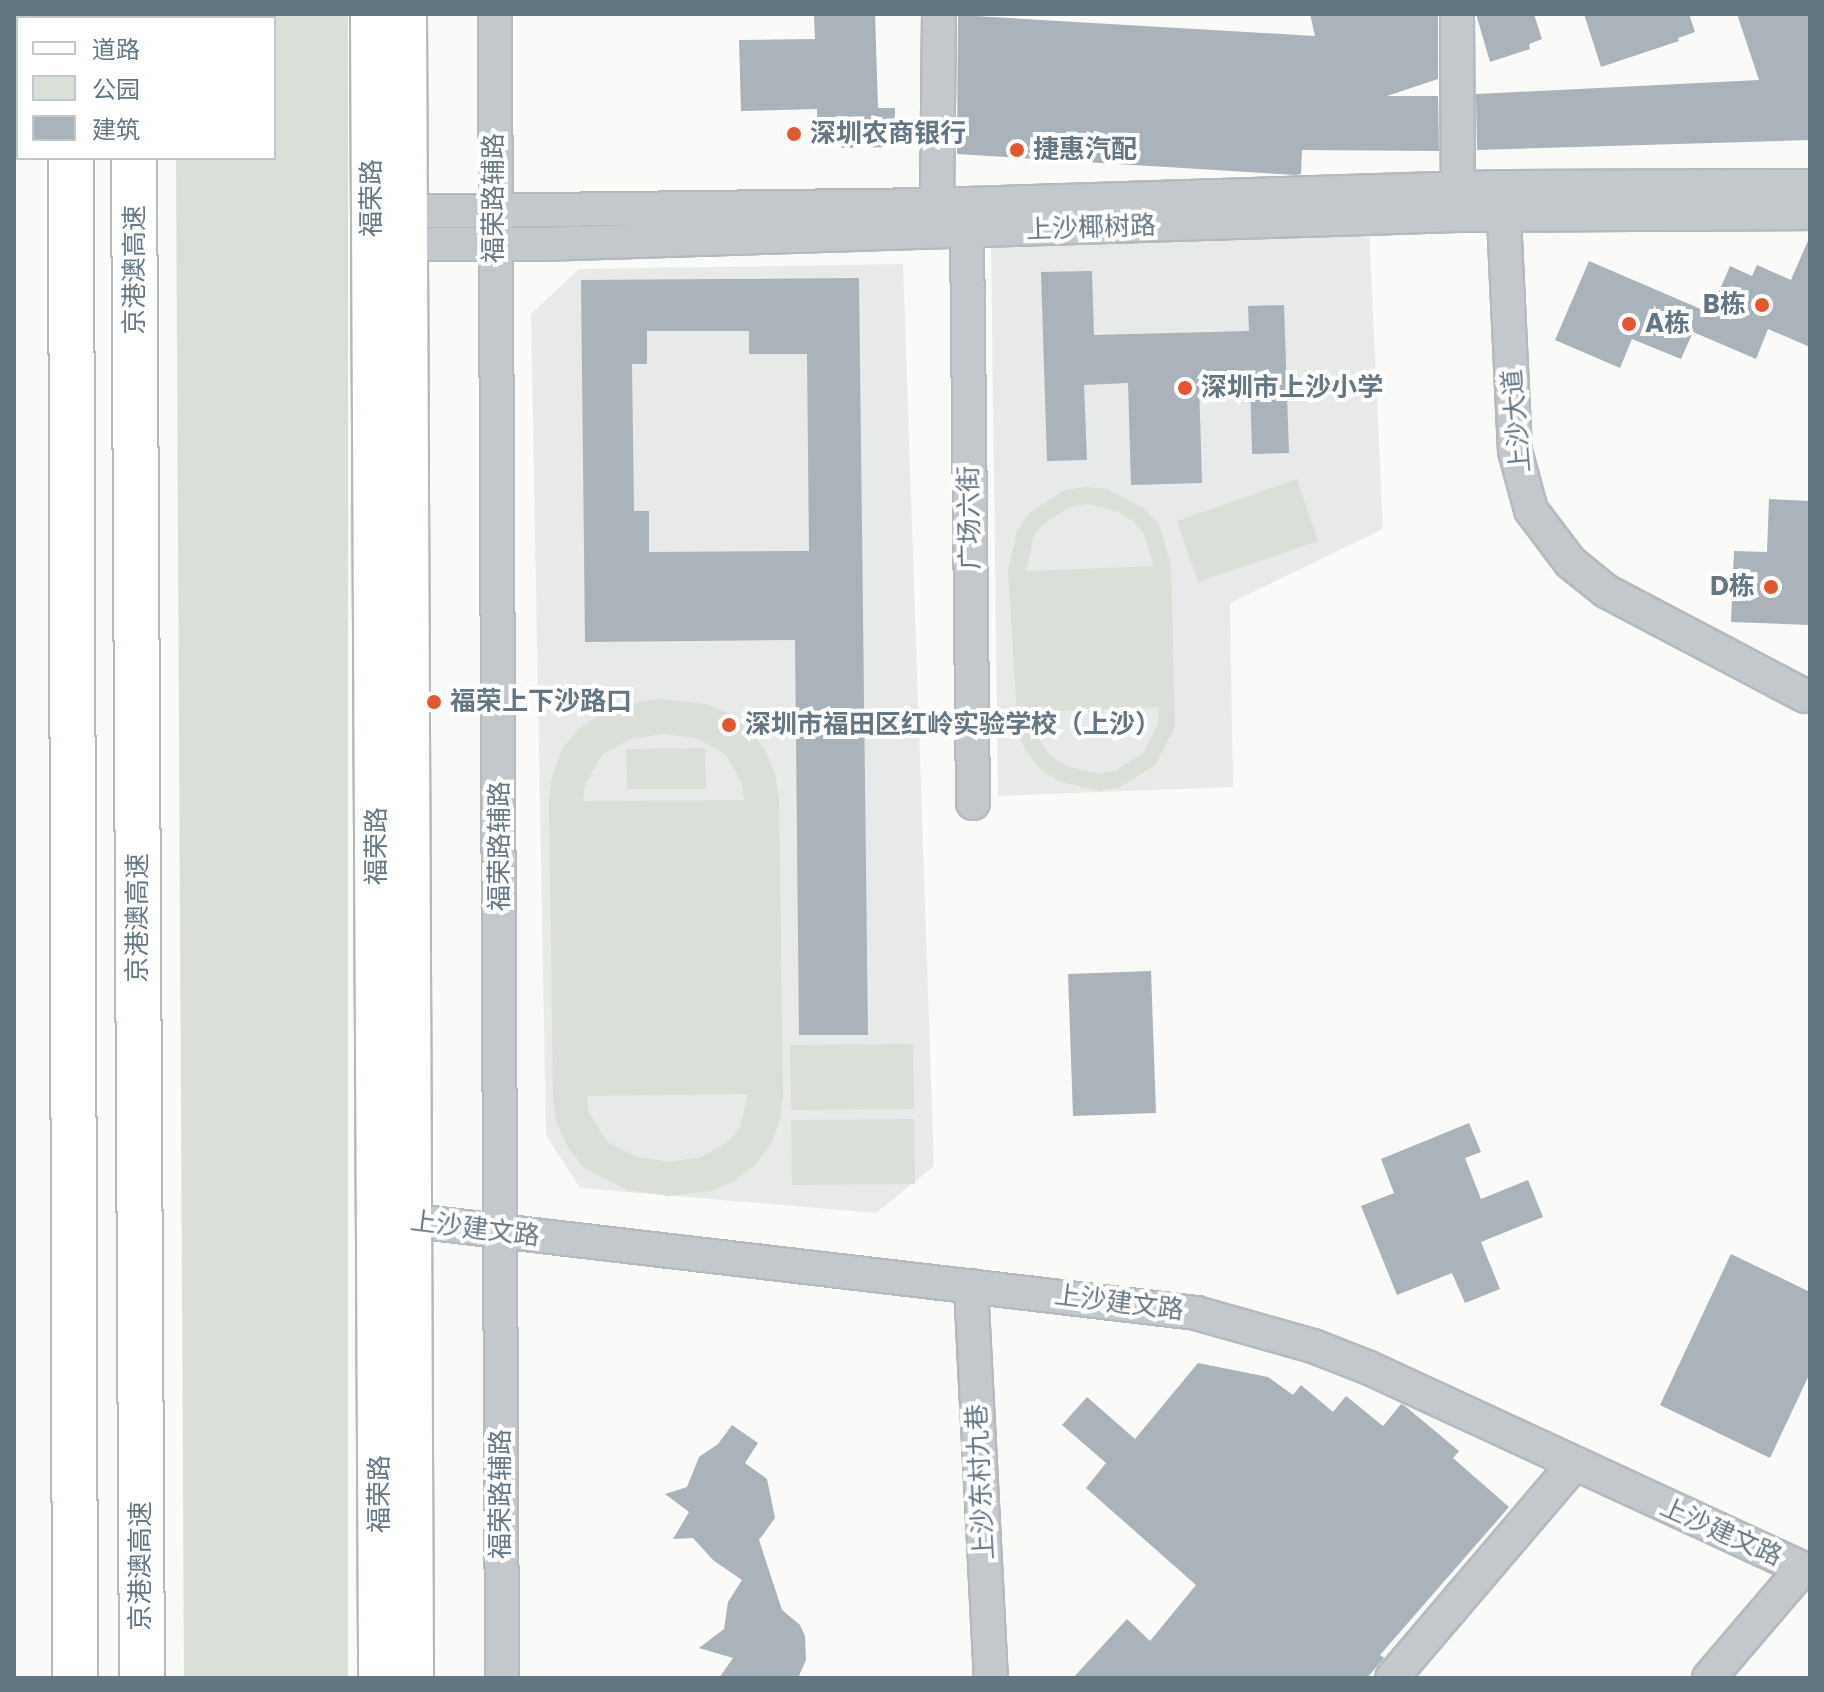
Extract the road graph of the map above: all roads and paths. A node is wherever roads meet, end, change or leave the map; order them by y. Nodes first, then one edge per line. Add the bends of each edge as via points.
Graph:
1 (372, 14) edge
2 (405, 14) edge
3 (495, 14) edge
4 (939, 14) edge
5 (1457, 14) edge
6 (71, 160) edge
7 (134, 160) edge
8 (1810, 186) edge
9 (1504, 201) junction
10 (1458, 202) junction
11 (937, 205) junction
12 (494, 212) junction
13 (1810, 213) edge
14 (389, 228) junction
15 (967, 232) junction
16 (494, 244) junction
17 (1805, 696) dead end
18 (973, 803) dead end
19 (395, 1219) junction
20 (501, 1232) junction
21 (971, 1286) junction
22 (1573, 1465) junction
23 (1806, 1570) edge
24 (75, 1678) edge
25 (142, 1678) edge
26 (380, 1678) edge
27 (412, 1678) edge
28 (502, 1678) edge
29 (991, 1678) edge
30 (1392, 1678) edge
31 (1709, 1678) edge

1 - 14 main road, 福荣路
2 - 14 main road, 福荣路
3 - 12 street, 福荣路辅路
4 - 11 street
5 - 10 street
6 - 24 highway
7 - 25 highway, 京港澳高速
8 - 9 street, 上沙椰树路
9 - 10 street, 上沙椰树路
9 - 13 street, 上沙椰树路
9 - 17 street, 上沙大道 via 1515,451 1531,510 1570,562 1606,591
10 - 11 street, 上沙椰树路
10 - 15 street, 上沙椰树路
11 - 12 street, 上沙椰树路
12 - 14 street, 上沙椰树路
12 - 16 street, 福荣路辅路
14 - 16 street, 上沙椰树路
14 - 19 main road, 福荣路
15 - 16 street, 上沙椰树路
15 - 18 street, 广场六街
16 - 20 street, 福荣路辅路
19 - 20 street, 上沙建文路
19 - 26 main road, 福荣路
19 - 27 main road, 福荣路
20 - 21 street, 上沙建文路
20 - 28 street, 福荣路辅路
21 - 22 street, 上沙建文路 via 1127,1302 1254,1327 1367,1367
21 - 29 street, 上沙东村九巷
22 - 23 street, 上沙建文路
22 - 30 street
23 - 31 street

